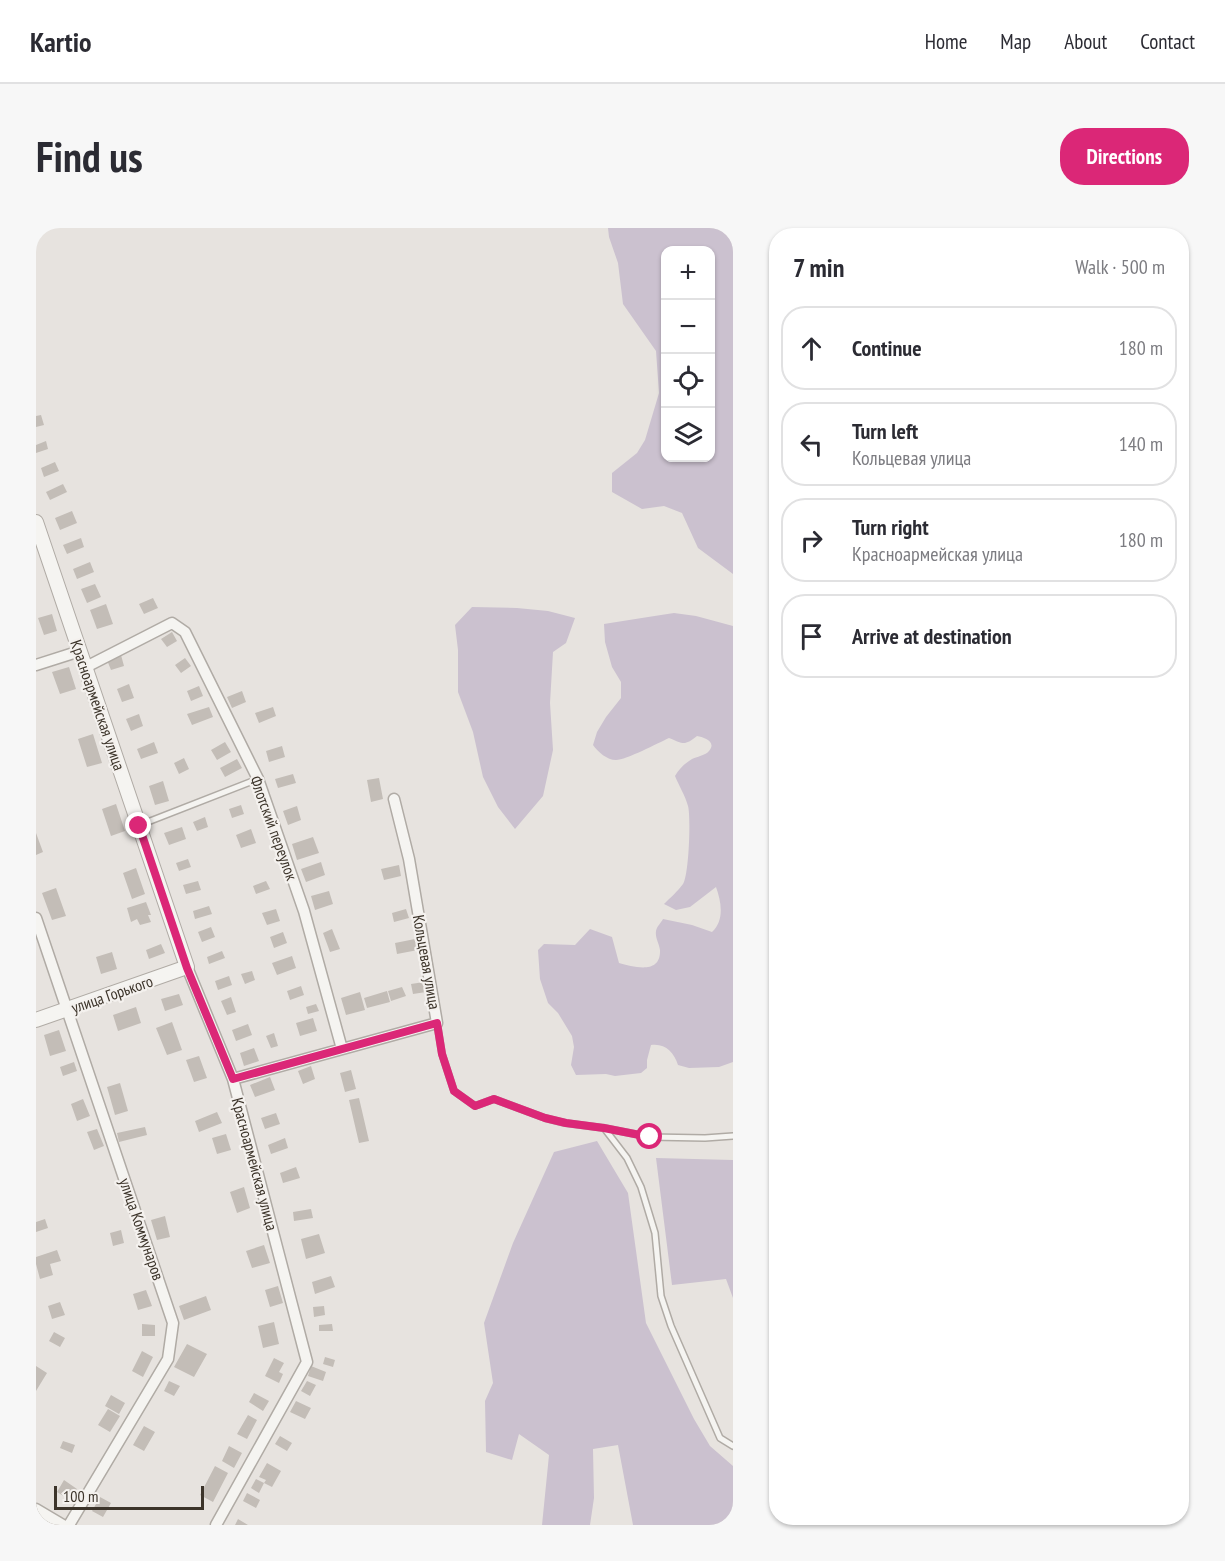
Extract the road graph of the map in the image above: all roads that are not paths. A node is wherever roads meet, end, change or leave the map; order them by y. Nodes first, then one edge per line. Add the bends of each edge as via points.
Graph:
1 (36, 522) edge
2 (80, 651) junction
3 (36, 666) edge
4 (86, 667) junction
5 (258, 778) junction
6 (394, 800) dead end
7 (139, 826) junction
8 (36, 918) edge
9 (187, 968) junction
10 (68, 1009) junction
11 (36, 1020) edge
12 (437, 1023) junction
13 (342, 1049) junction
14 (233, 1079) junction
15 (604, 1128) junction
16 (733, 1136) edge
17 (733, 1446) edge
18 (36, 1509) edge
19 (63, 1525) edge
20 (69, 1525) edge
21 (216, 1525) edge

1 - 2 street, Красноармейская улица
2 - 3 street
2 - 4 street, Красноармейская улица
4 - 5 street, Флотский переулок via 172,623 185,632
4 - 7 street, Красноармейская улица
5 - 7 lane
5 - 13 street, Флотский переулок via 304,911
6 - 12 street, Кольцевая улица via 409,859
7 - 9 street, Красноармейская улица
8 - 10 street, улица Коммунаров
9 - 10 street, улица Горького
9 - 14 street, Красноармейская улица
10 - 11 street, улица Горького
10 - 20 street, улица Коммунаров via 174,1323 168,1359
12 - 13 street, Кольцевая улица
12 - 15 lane via 454,1091 475,1106 494,1099 545,1118
13 - 14 street, Кольцевая улица
14 - 21 street, Красноармейская улица via 307,1362
15 - 16 lane via 650,1137
15 - 17 lane via 627,1158 640,1186 655,1233 661,1296 671,1326 720,1438
18 - 19 street

